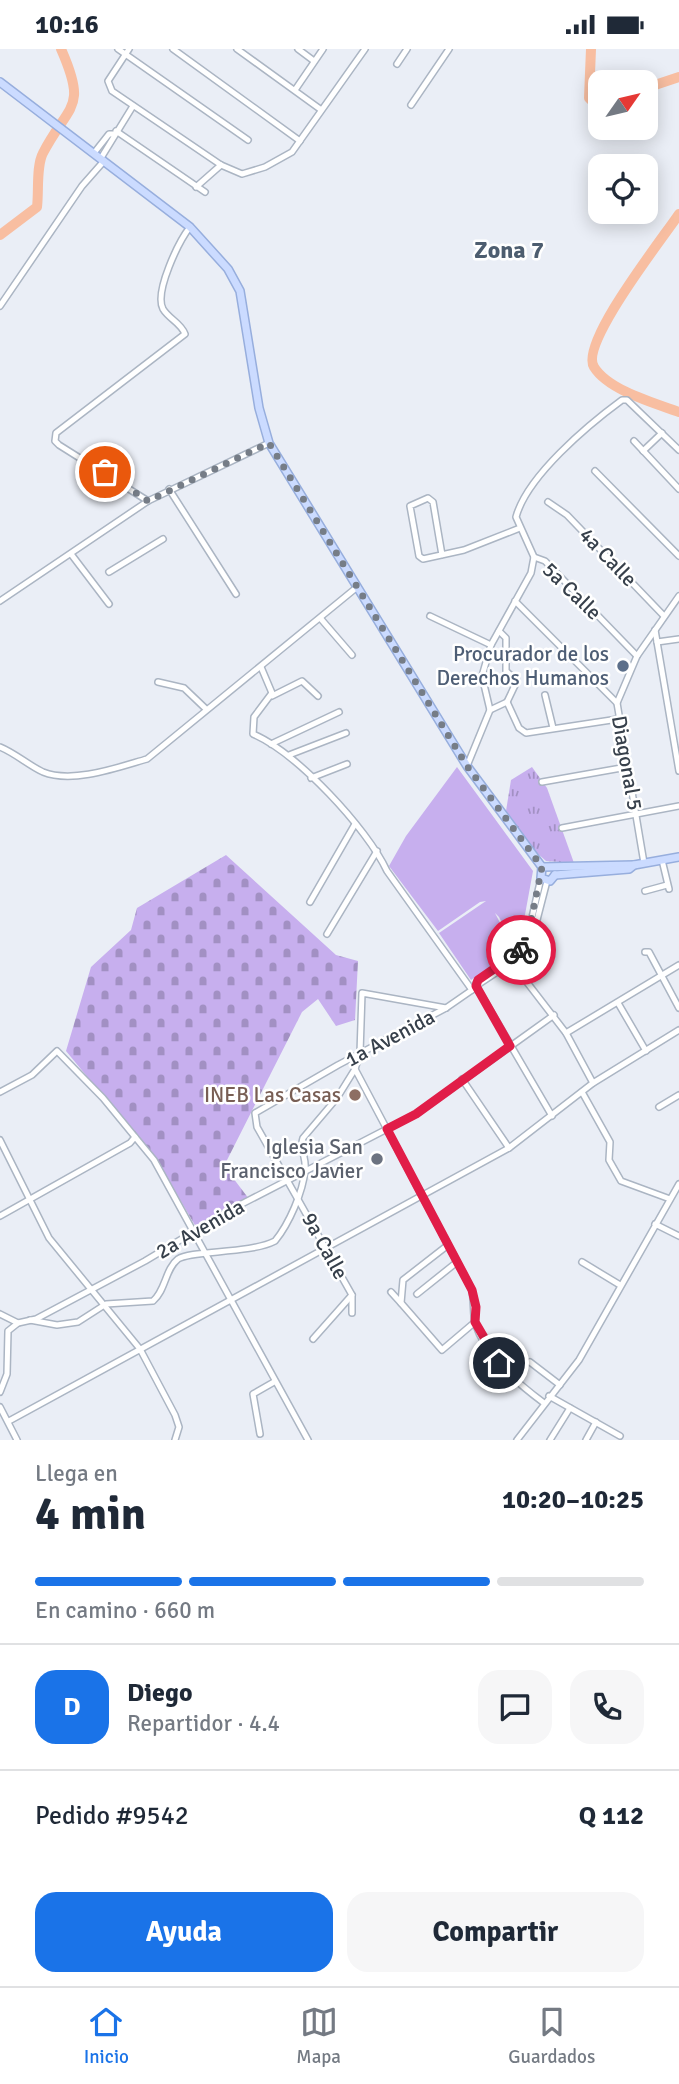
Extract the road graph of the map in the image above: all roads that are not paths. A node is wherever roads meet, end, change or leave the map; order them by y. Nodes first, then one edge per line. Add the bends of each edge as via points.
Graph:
1 (118, 49) edge
2 (173, 49) edge
3 (237, 49) edge
4 (298, 49) edge
5 (323, 49) edge
6 (365, 49) edge
7 (407, 49) edge
8 (449, 49) edge
9 (127, 51) edge
10 (314, 61) junction
11 (397, 64) dead end
12 (0, 82) edge
13 (295, 90) junction
14 (411, 105) dead end
15 (133, 106) junction
16 (320, 109) junction
17 (115, 132) junction
18 (248, 140) dead end
19 (300, 141) junction
20 (100, 157) junction
21 (221, 165) junction
22 (196, 187) junction
23 (205, 192) dead end
24 (190, 227) junction
25 (0, 306) edge
26 (662, 433) junction
27 (635, 441) dead end
28 (269, 443) junction
29 (679, 450) edge
30 (643, 451) junction
31 (595, 471) dead end
32 (169, 489) junction
33 (679, 489) edge
34 (148, 501) junction
35 (548, 502) dead end
36 (520, 528) junction
37 (163, 539) dead end
38 (71, 554) junction
39 (442, 555) junction
40 (679, 556) edge
41 (534, 557) junction
42 (109, 572) dead end
43 (356, 589) junction
44 (236, 594) dead end
45 (679, 596) edge
46 (0, 601) edge
47 (514, 601) junction
48 (109, 604) dead end
49 (430, 616) dead end
50 (664, 616) junction
51 (320, 619) junction
52 (655, 630) junction
53 (499, 631) junction
54 (679, 639) edge
55 (657, 642) junction
56 (491, 645) junction
57 (352, 655) dead end
58 (637, 656) junction
59 (261, 667) junction
60 (158, 682) dead end
61 (545, 695) dead end
62 (272, 696) junction
63 (318, 696) dead end
64 (507, 702) junction
65 (617, 703) junction
66 (206, 709) junction
67 (490, 710) junction
68 (339, 712) dead end
69 (618, 719) junction
70 (679, 719) edge
71 (670, 720) junction
72 (553, 728) junction
73 (346, 733) dead end
74 (271, 744) junction
75 (0, 747) edge
76 (289, 755) junction
77 (347, 764) dead end
78 (467, 766) junction
79 (627, 767) junction
80 (679, 771) edge
81 (311, 778) junction
82 (542, 782) dead end
83 (679, 806) edge
84 (636, 814) junction
85 (355, 824) junction
86 (562, 828) dead end
87 (377, 851) junction
88 (679, 857) edge
89 (662, 860) junction
90 (644, 863) junction
91 (542, 867) junction
92 (554, 871) junction
93 (544, 880) junction
94 (645, 891) dead end
95 (310, 902) dead end
96 (327, 934) dead end
97 (645, 952) dead end
98 (511, 961) junction
99 (679, 965) edge
100 (662, 976) junction
101 (474, 988) junction
102 (618, 1003) junction
103 (446, 1008) junction
104 (679, 1008) edge
105 (554, 1015) junction
106 (679, 1030) edge
107 (566, 1033) junction
108 (510, 1046) junction
109 (646, 1051) junction
110 (360, 1053) junction
111 (355, 1069) junction
112 (462, 1079) junction
113 (593, 1083) junction
114 (582, 1092) junction
115 (0, 1093) edge
116 (679, 1095) edge
117 (659, 1107) dead end
118 (260, 1109) joint
119 (552, 1116) junction
120 (387, 1129) junction
121 (135, 1137) junction
122 (0, 1140) edge
123 (509, 1148) junction
124 (305, 1171) junction
125 (289, 1180) junction
126 (679, 1184) edge
127 (297, 1195) junction
128 (422, 1195) junction
129 (670, 1199) junction
130 (30, 1201) junction
131 (0, 1216) edge
132 (655, 1224) junction
133 (194, 1230) junction
134 (679, 1236) edge
135 (448, 1245) junction
136 (326, 1247) junction
137 (206, 1255) junction
138 (457, 1262) junction
139 (582, 1262) dead end
140 (621, 1285) junction
141 (91, 1288) junction
142 (391, 1292) dead end
143 (352, 1294) junction
144 (417, 1294) dead end
145 (230, 1300) junction
146 (401, 1303) junction
147 (106, 1304) junction
148 (352, 1313) dead end
149 (0, 1314) edge
150 (29, 1320) junction
151 (475, 1322) junction
152 (18, 1323) junction
153 (8, 1331) junction
154 (0, 1335) edge
155 (313, 1339) dead end
156 (140, 1349) junction
157 (530, 1361) dead end
158 (274, 1382) junction
159 (560, 1385) junction
160 (0, 1392) edge
161 (549, 1397) junction
162 (544, 1403) junction
163 (0, 1407) edge
164 (570, 1408) junction
165 (9, 1421) junction
166 (596, 1422) junction
167 (260, 1434) dead end
168 (620, 1436) dead end
169 (519, 1439) edge
170 (17, 1440) edge
171 (175, 1440) edge
172 (308, 1440) edge
173 (550, 1440) edge
174 (586, 1440) edge

1 - 9 street
2 - 19 street
3 - 13 street
4 - 10 street
5 - 10 street
6 - 16 street
7 - 11 street
8 - 14 street
9 - 15 street via 108,81 112,91
9 - 18 street
10 - 13 street
12 - 20 main road
13 - 16 street
15 - 17 street
15 - 21 street
16 - 19 street
17 - 20 street via 116,139
17 - 22 street
19 - 21 street via 288,155 242,174
20 - 24 main road
20 - 25 street
21 - 22 street
22 - 23 street
24 - 28 main road via 215,253 240,291
24 - 34 street via 176,250 161,297 162,308 184,330 182,337 55,433 60,445
26 - 29 street
26 - 30 street
26 - 36 street via 622,400 590,426 527,492 516,517
27 - 30 street
28 - 32 street
28 - 43 main road
30 - 33 street
31 - 40 street
32 - 34 street
32 - 44 street
34 - 38 street
35 - 50 street, 4a Calle via 567,515
36 - 39 street
36 - 41 street
37 - 42 street
38 - 46 street
38 - 48 street
39 - 39 street via 419,556 412,503 428,498 433,502
41 - 47 street via 531,573
41 - 58 street, 5a Calle via 545,561
43 - 51 street
43 - 78 main road
45 - 50 street, Diagonal 5
47 - 53 street
47 - 65 street
49 - 56 street
50 - 52 street, Diagonal 5
51 - 57 street
51 - 59 street
52 - 55 street
52 - 58 street, Diagonal 5
53 - 56 street
53 - 64 street via 506,638 506,671 517,681
54 - 55 street
55 - 71 street
56 - 67 street via 482,676
58 - 65 street, Diagonal 5
59 - 62 street
59 - 66 street
60 - 66 street via 184,688
61 - 72 street
62 - 63 street via 302,681
62 - 74 street via 252,722 253,734
64 - 67 street
64 - 72 street via 522,731
65 - 69 street, Diagonal 5
66 - 75 street via 158,752 115,770 83,775 45,773
67 - 78 street
68 - 74 street
69 - 72 street
69 - 79 street, Diagonal 5
70 - 71 street
71 - 80 street
73 - 76 street
74 - 76 street
76 - 81 street
77 - 81 street
78 - 91 main road
79 - 82 street
79 - 84 street, Diagonal 5
81 - 85 street
83 - 84 street
84 - 86 street
84 - 90 street, Diagonal 5
85 - 87 street
85 - 95 street
87 - 96 street
87 - 101 street
88 - 89 main road
89 - 90 main road
89 - 94 street via 668,887
90 - 92 main road
91 - 92 main road
91 - 93 main road
92 - 93 main road
93 - 98 street via 525,942
97 - 100 street
98 - 101 street, 1a Avenida
98 - 105 street
99 - 100 street
100 - 102 street
100 - 104 street
101 - 103 street, 1a Avenida
101 - 108 street
102 - 107 street
102 - 109 street
103 - 110 street, 1a Avenida
103 - 110 street via 362,993
105 - 107 street
105 - 108 street, 2a Avenida
106 - 109 street
107 - 113 street
108 - 112 street, 2a Avenida
108 - 119 street
109 - 113 street
110 - 111 street
110 - 118 street, 1a Avenida
111 - 120 street
111 - 124 street via 344,1090 303,1138
112 - 120 street, 2a Avenida via 416,1114
112 - 123 street
113 - 114 street
114 - 119 street
114 - 129 street via 610,1142 609,1160 621,1181
115 - 121 street via 32,1075 57,1051
116 - 117 street
118 - 125 street, 9a Calle via 253,1119
119 - 123 street
120 - 124 street, 2a Avenida
120 - 128 street
121 - 130 street
121 - 133 street via 154,1160
122 - 130 street
123 - 128 street
124 - 125 street, 2a Avenida
124 - 127 street
125 - 127 street, 9a Calle
125 - 133 street, 2a Avenida
126 - 129 street
127 - 136 street, 9a Calle
127 - 137 street via 275,1241
128 - 135 street
128 - 136 street
129 - 132 street
130 - 131 street
130 - 141 street via 49,1238
132 - 134 street
132 - 140 street
133 - 137 street
133 - 141 street, 2a Avenida
135 - 138 street
135 - 146 street via 403,1280
136 - 143 street, 9a Calle
136 - 145 street
137 - 145 street
137 - 147 street via 176,1261 153,1301
138 - 144 street
138 - 151 street via 472,1290
139 - 140 street
140 - 159 street
141 - 147 street
141 - 150 street, 2a Avenida
142 - 146 street
143 - 148 street, 9a Calle
143 - 155 street
145 - 156 street
145 - 158 street
146 - 151 street via 442,1350
147 - 150 street via 78,1322 57,1325
147 - 156 street
149 - 152 street
150 - 152 street, 2a Avenida
151 - 162 street via 499,1363
152 - 153 street
153 - 154 street
153 - 160 street via 7,1374
156 - 165 street
156 - 171 street via 175,1415 179,1427
157 - 159 street
158 - 167 street via 253,1394
158 - 172 street
159 - 161 street
161 - 162 street
161 - 164 street
162 - 169 street
163 - 165 street
164 - 166 street
164 - 173 street
165 - 170 street
166 - 168 street
166 - 174 street

